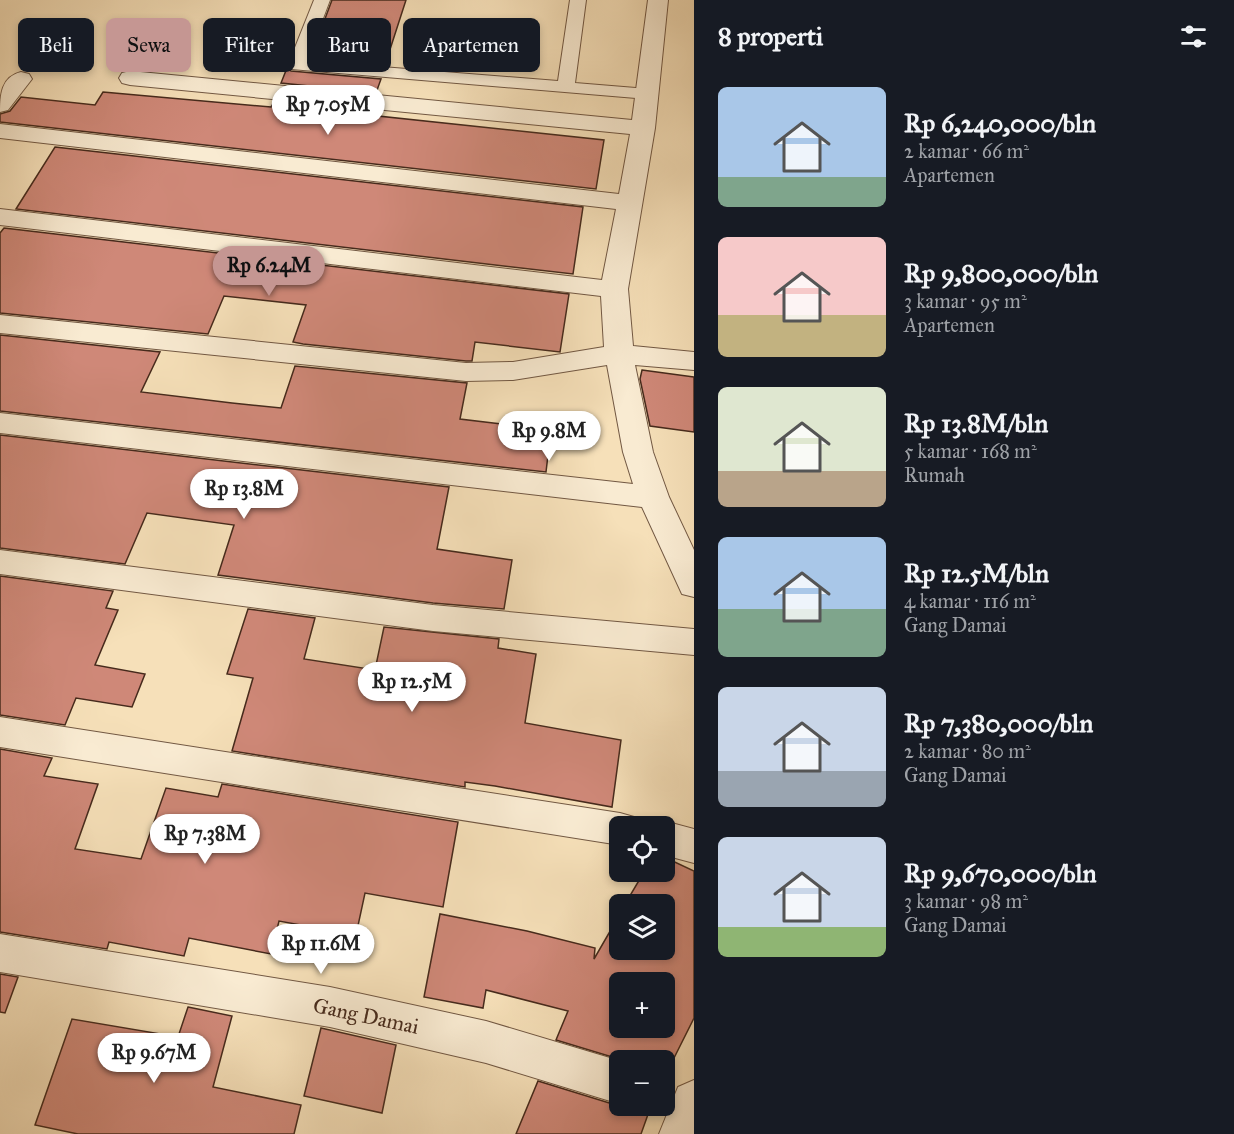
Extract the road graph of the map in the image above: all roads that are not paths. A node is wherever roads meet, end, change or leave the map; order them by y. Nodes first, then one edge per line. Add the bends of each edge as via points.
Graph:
1 (322, 0) edge
2 (578, 0) edge
3 (658, 0) edge
4 (130, 78) dead end
5 (21, 79) dead end
6 (566, 87) junction
7 (648, 94) junction
8 (0, 105) edge
9 (643, 128) junction
10 (0, 131) edge
11 (630, 203) junction
12 (0, 217) edge
13 (614, 289) junction
14 (0, 324) edge
15 (619, 354) junction
16 (694, 362) edge
17 (0, 423) edge
18 (653, 497) junction
19 (0, 562) edge
20 (694, 585) edge
21 (694, 642) edge
22 (0, 732) edge
23 (609, 827) edge
24 (675, 841) edge
25 (694, 846) edge
26 (0, 953) edge
27 (609, 1080) edge

1 - 6 lane via 297,65
2 - 6 lane
3 - 7 street
4 - 9 street
5 - 8 street
6 - 7 lane
7 - 9 street
9 - 11 street
10 - 11 street
11 - 13 street
12 - 13 street
13 - 15 street
14 - 15 street via 466,372 513,371
15 - 16 street
15 - 18 street via 638,452
17 - 18 street
18 - 20 street
19 - 21 street via 260,598
22 - 23 street
24 - 25 street
26 - 27 street, Gang Damai via 330,1007 486,1042

